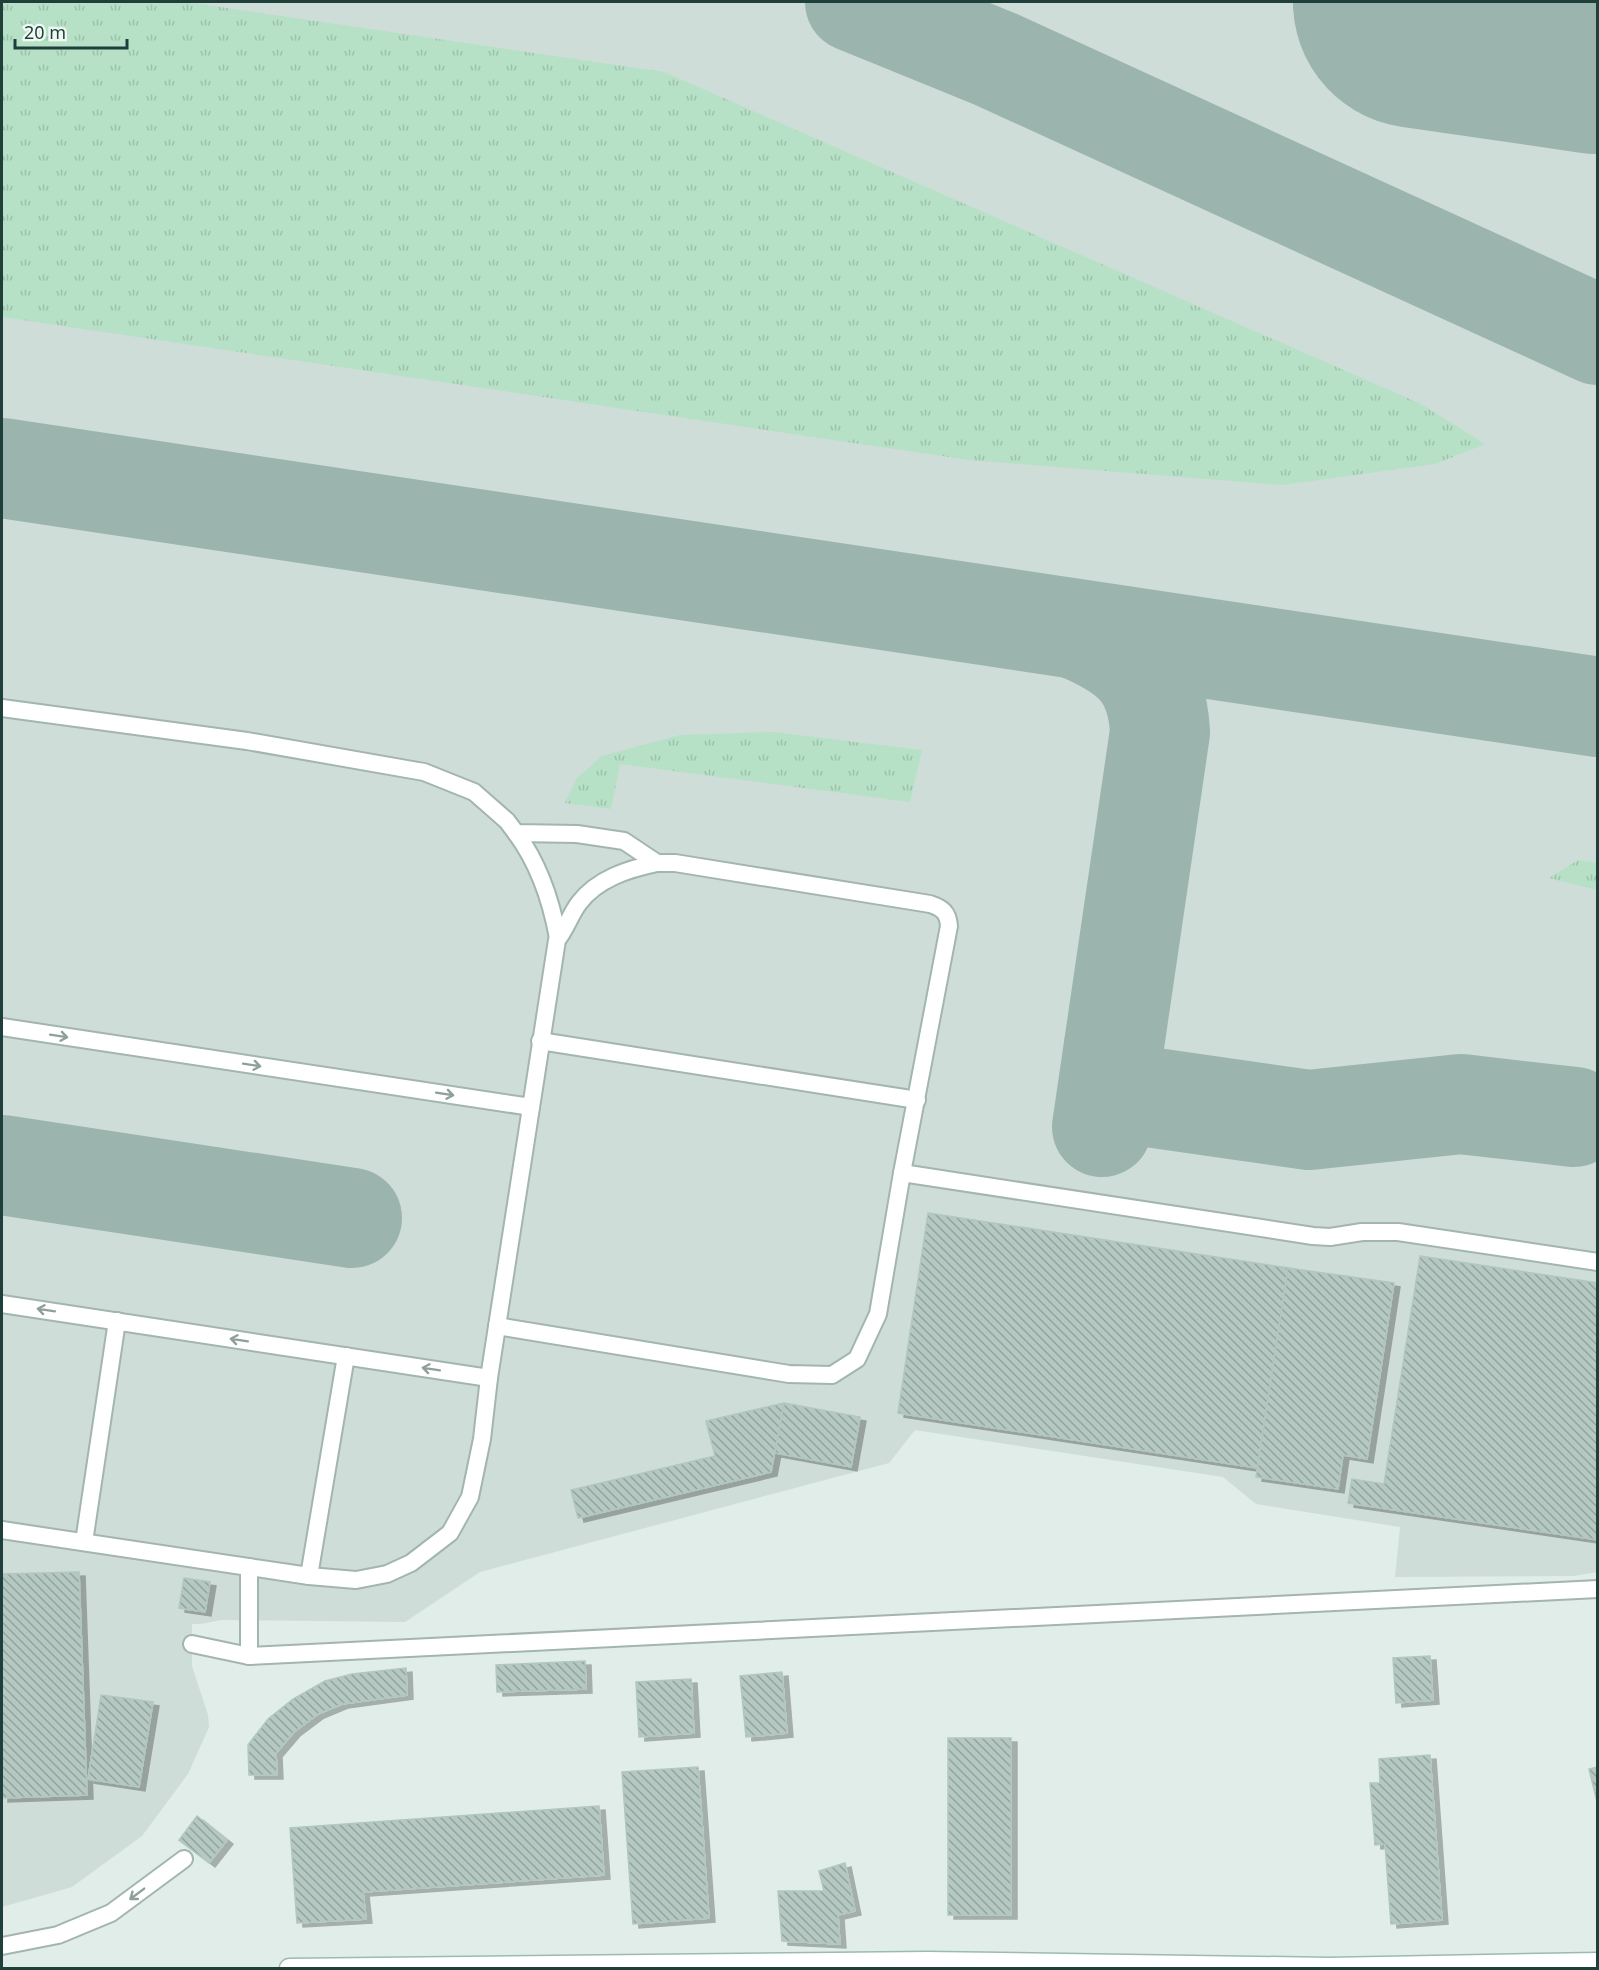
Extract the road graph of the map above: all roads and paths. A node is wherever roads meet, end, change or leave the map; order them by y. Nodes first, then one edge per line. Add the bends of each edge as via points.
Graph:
1 (2, 708) edge
2 (516, 833) junction
3 (657, 863) junction
4 (558, 938) junction
5 (2, 1027) edge
6 (540, 1041) junction
7 (917, 1100) junction
8 (531, 1107) junction
9 (902, 1173) junction
10 (1598, 1262) edge
11 (2, 1304) edge
12 (117, 1321) junction
13 (497, 1326) junction
14 (345, 1356) junction
15 (489, 1378) junction
16 (2, 1530) edge
17 (84, 1542) junction
18 (249, 1567) junction
19 (309, 1576) junction
20 (1598, 1589) edge
21 (192, 1644) dead end
22 (249, 1656) junction
23 (184, 1859) dead end
24 (2, 1946) edge
25 (1598, 1962) edge
26 (289, 1968) edge

1 - 2 lane via 247,741 424,772 474,792
2 - 3 lane via 577,834 624,841
2 - 4 lane via 544,882
3 - 4 lane via 624,872 595,888 579,903
3 - 7 lane via 942,908 949,926
4 - 6 lane
5 -> 8 lane
6 - 7 lane
6 - 8 lane
7 - 9 lane
8 - 13 lane
9 - 10 lane via 1313,1236 1398,1232
9 - 13 lane via 878,1314 857,1359 832,1375 789,1374
12 -> 11 lane
14 -> 12 lane
12 - 17 lane
13 - 15 lane
15 -> 14 lane
14 - 19 lane
15 - 19 lane via 470,1497 450,1533 411,1563 387,1574 357,1580
16 - 17 lane
17 - 18 lane
18 - 19 lane
18 - 22 lane
20 - 22 lane
21 - 22 lane
23 -> 24 lane via 111,1913 58,1935
25 - 26 main road via 1329,1967 928,1961

